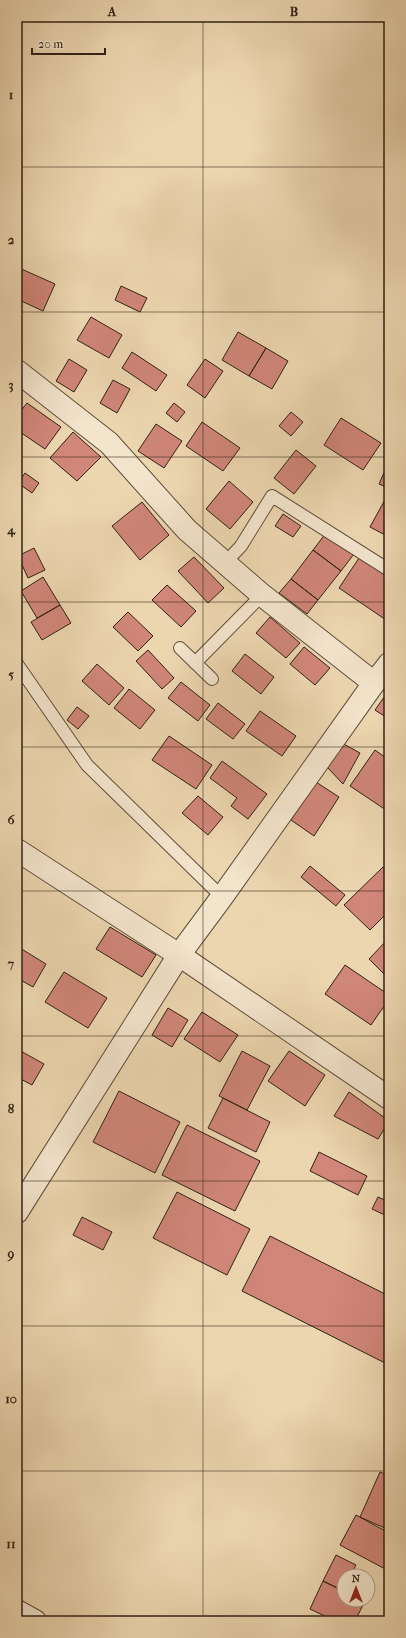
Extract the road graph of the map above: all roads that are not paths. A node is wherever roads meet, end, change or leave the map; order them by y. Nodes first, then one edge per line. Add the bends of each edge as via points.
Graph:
1 (17, 371) edge
2 (225, 563) junction
3 (389, 570) edge
4 (262, 595) junction
5 (180, 648) dead end
6 (195, 663) junction
7 (17, 664) edge
8 (389, 664) edge
9 (212, 678) dead end
10 (374, 683) junction
11 (17, 850) edge
12 (222, 897) junction
13 (179, 955) junction
14 (389, 1098) edge
15 (17, 1212) edge
16 (17, 1611) edge
17 (35, 1621) edge

1 - 2 street via 110,442 187,530
2 - 3 lane via 241,546 272,496
2 - 4 street
4 - 6 lane
4 - 10 street
5 - 6 lane
6 - 9 lane
7 - 12 lane via 87,765
8 - 10 street
10 - 12 street
11 - 13 street
12 - 13 street
13 - 14 street
13 - 15 street
16 - 17 street

